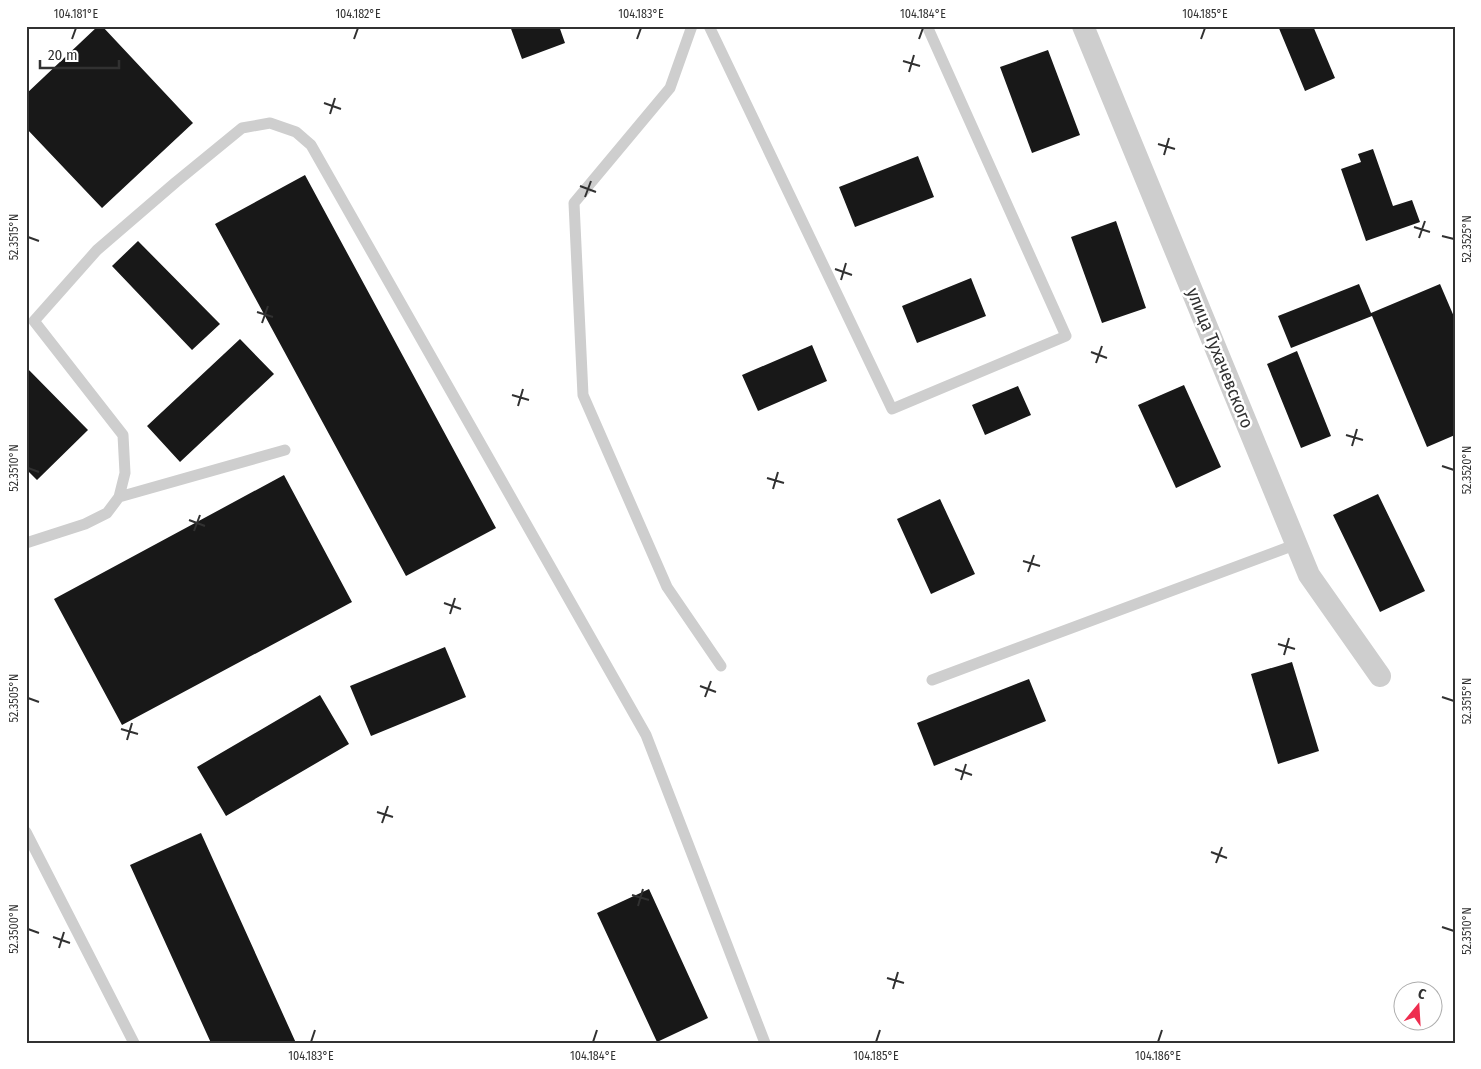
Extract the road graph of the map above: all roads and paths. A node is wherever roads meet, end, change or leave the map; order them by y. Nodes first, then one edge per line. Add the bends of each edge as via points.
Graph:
1 (692, 26) edge
2 (709, 26) edge
3 (927, 26) edge
4 (1083, 26) edge
5 (285, 450) dead end
6 (119, 497) junction
7 (26, 543) edge
8 (1297, 544) junction
9 (721, 666) dead end
10 (1380, 676) dead end
11 (932, 680) dead end
12 (26, 832) edge
13 (134, 1043) edge
14 (765, 1043) edge

1 - 9 lane via 670,88 574,203 583,395 667,587
2 - 3 lane via 892,409 1066,336
4 - 8 street, улица Тухачевского
5 - 6 lane
6 - 7 lane via 107,514
6 - 14 lane via 125,473 123,435 34,321 97,250 242,128 270,123 296,132 311,146 646,735
8 - 10 street, улица Тухачевского via 1309,575
8 - 11 lane
12 - 13 lane

